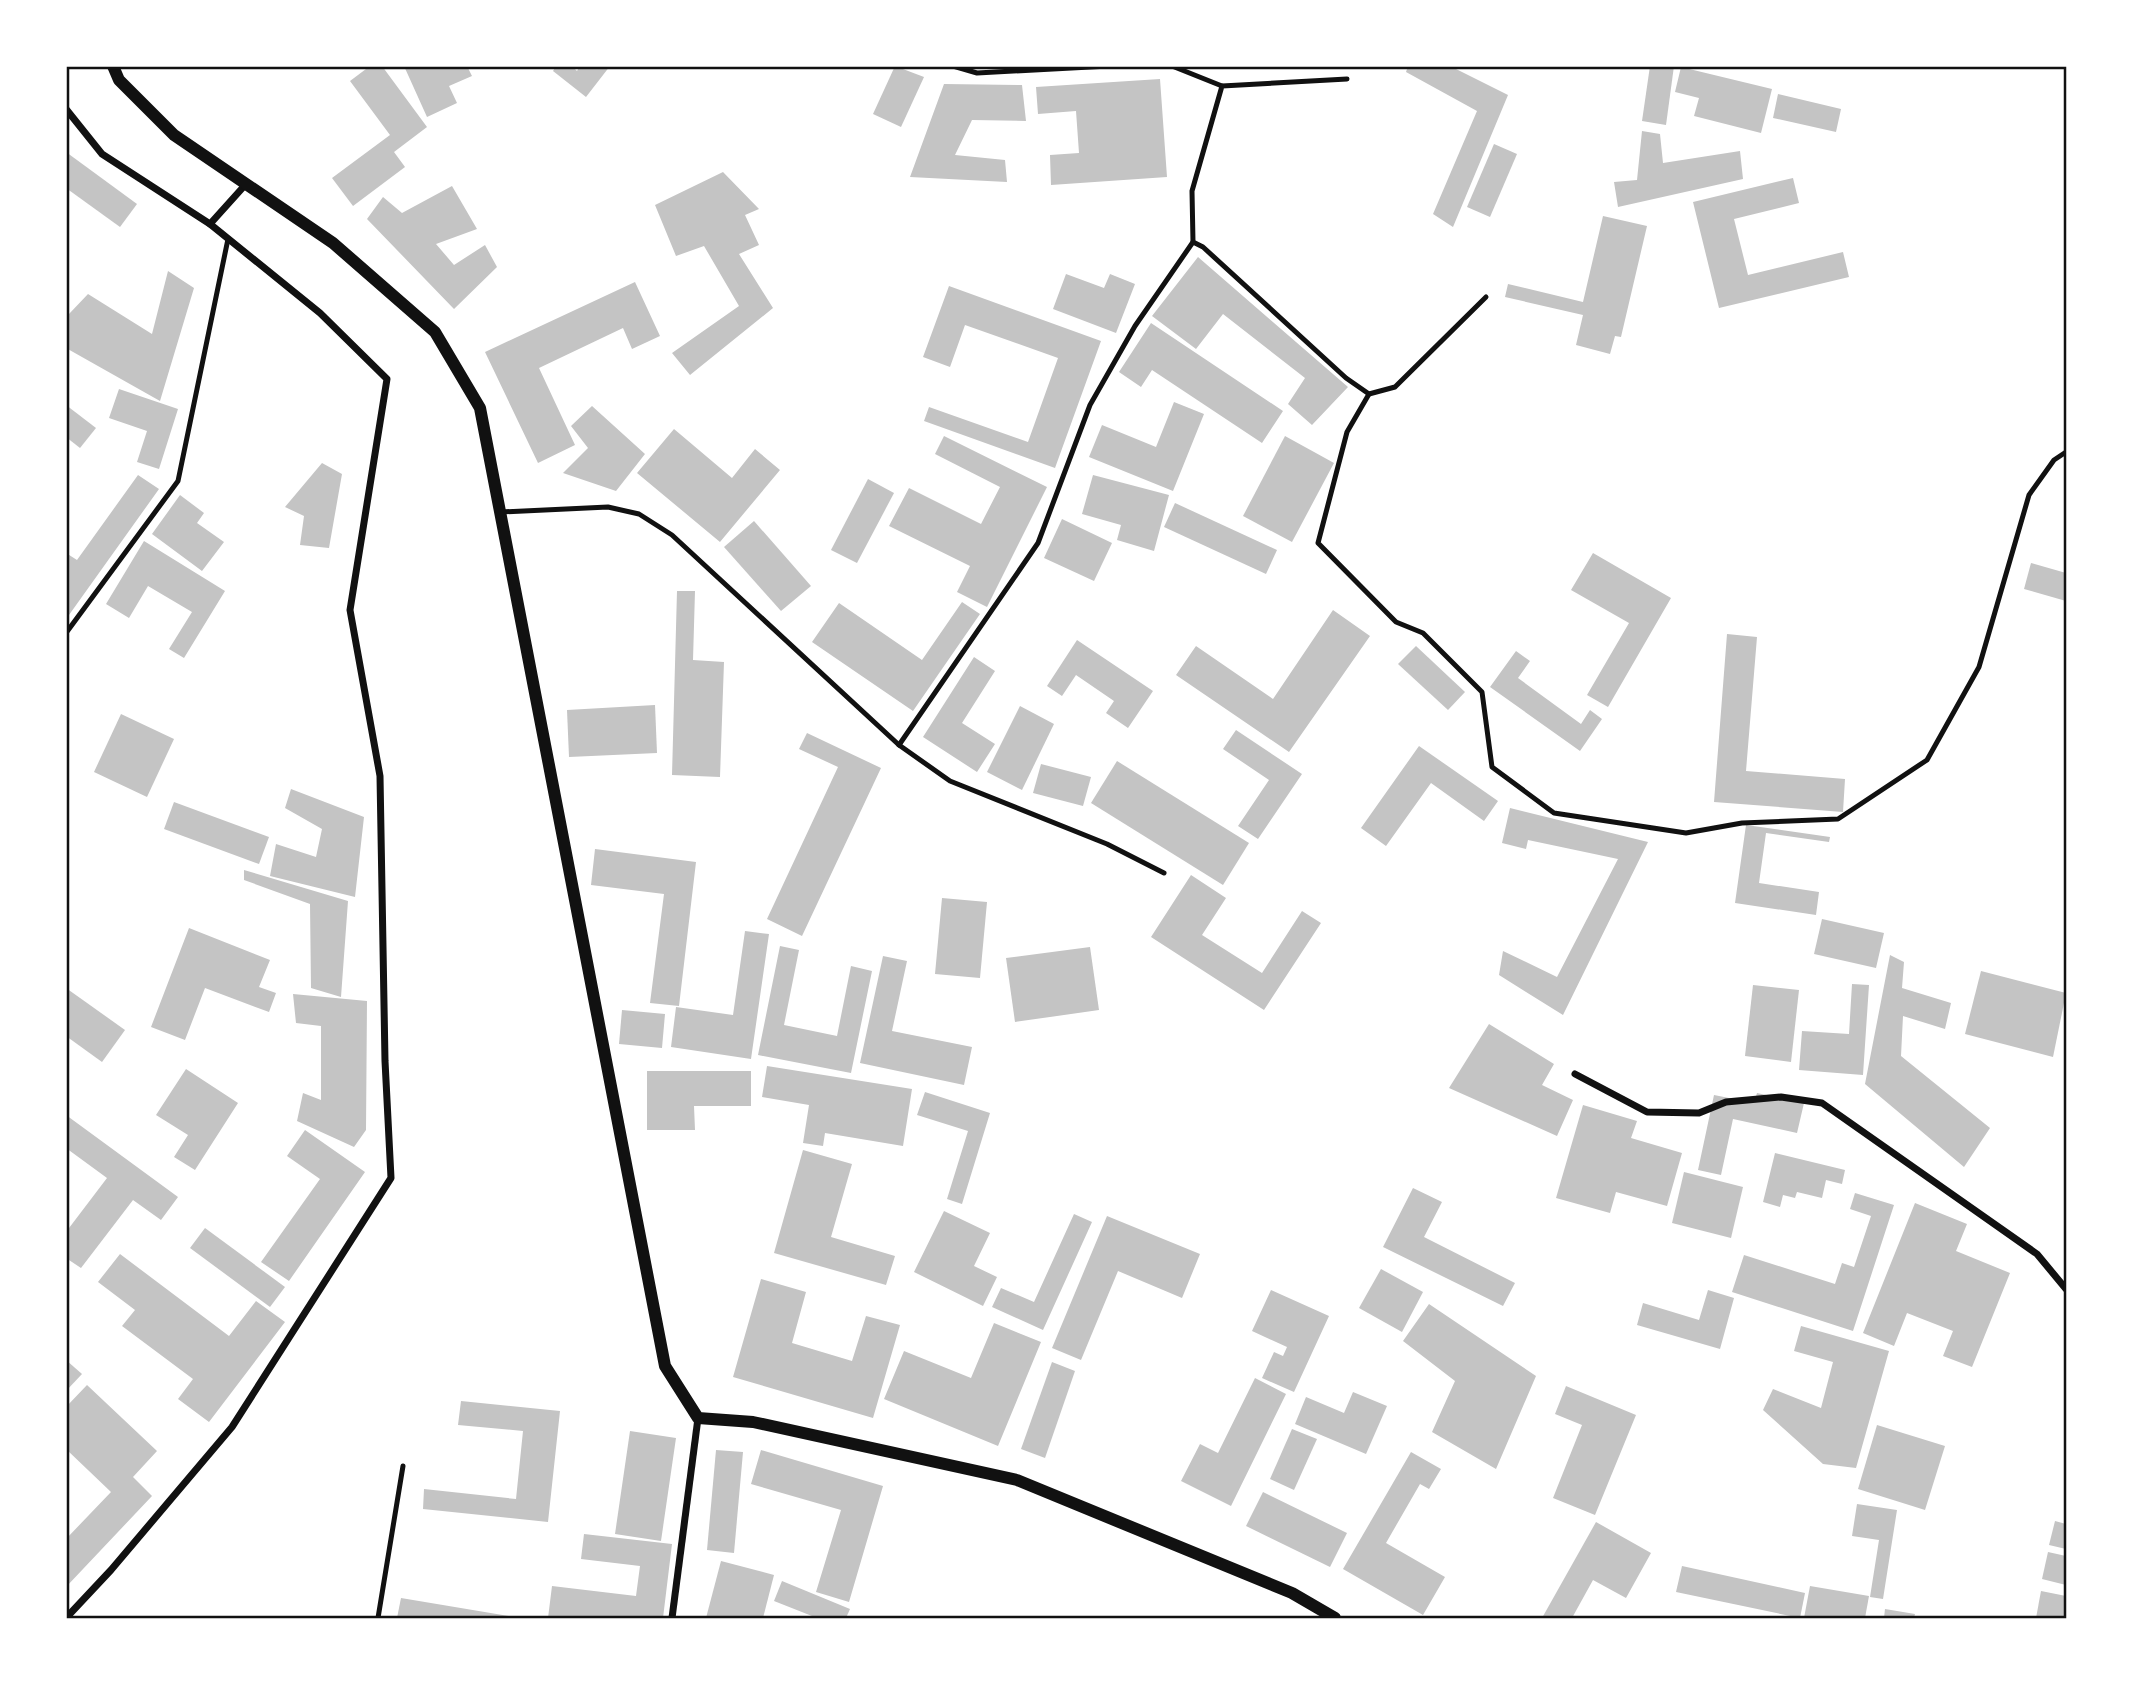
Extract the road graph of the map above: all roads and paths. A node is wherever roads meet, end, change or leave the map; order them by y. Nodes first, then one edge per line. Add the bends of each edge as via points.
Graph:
1 (113, 66) edge
2 (953, 66) edge
3 (1110, 66) edge
4 (1172, 66) edge
5 (1347, 79) dead end
6 (1222, 86) junction
7 (66, 109) edge
8 (247, 184) junction
9 (211, 224) junction
10 (228, 239) junction
11 (1193, 242) junction
12 (1486, 297) dead end
13 (1369, 394) junction
14 (2067, 452) edge
15 (500, 512) junction
16 (66, 633) edge
17 (900, 746) junction
18 (1164, 873) dead end
19 (1575, 1074) dead end
20 (2067, 1289) edge
21 (698, 1418) junction
22 (403, 1466) dead end
23 (66, 1618) edge
24 (378, 1619) edge
25 (672, 1619) edge
26 (1335, 1619) edge

1 - 8 street via 119,80 174,135
2 - 3 lane via 977,73
4 - 6 lane
5 - 6 lane
6 - 11 lane via 1192,191
7 - 9 street via 102,154
8 - 9 street
8 - 15 street via 333,243 435,332 480,408
9 - 10 street
10 - 16 lane via 178,481
10 - 23 street via 320,313 387,379 350,610 380,776 391,1178 232,1427
11 - 13 lane
11 - 17 lane via 1135,326 1090,405 1038,543
12 - 13 lane via 1395,387
13 - 14 lane via 1347,432 1318,543 1396,622 1423,633 1482,692 1492,767 1554,813 1686,833 1742,823 1838,818 1927,760 1979,667 2029,495 2054,460
15 - 17 lane via 608,507 639,514 672,535
15 - 21 street via 665,1366
17 - 18 lane via 950,781 1107,844
19 - 20 street via 1647,1112 1699,1113 1726,1102 1781,1097 1822,1103 2037,1254
21 - 25 street
21 - 26 street via 753,1423 1017,1480 1292,1592
22 - 24 lane

